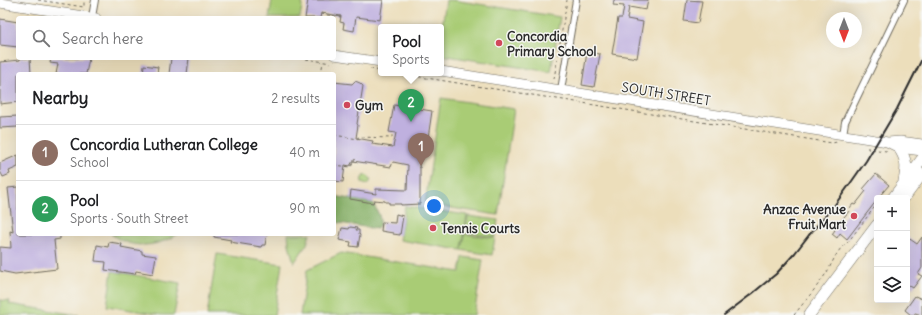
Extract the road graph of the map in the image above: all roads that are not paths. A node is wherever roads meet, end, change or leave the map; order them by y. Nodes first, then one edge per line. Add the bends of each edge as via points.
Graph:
1 (94, 0) edge
2 (576, 0) edge
3 (904, 0) edge
4 (0, 3) edge
5 (81, 16) edge
6 (94, 16) edge
7 (336, 55) edge
8 (378, 62) edge
9 (444, 71) edge
10 (562, 90) junction
11 (840, 138) junction
12 (922, 144) edge
13 (892, 147) junction
14 (922, 151) edge
15 (922, 159) edge
16 (922, 174) edge
17 (904, 184) junction
18 (890, 195) edge
19 (906, 195) edge
20 (874, 229) edge
21 (809, 315) edge

1 - 6 street
2 - 10 street
3 - 11 street via 845,122
4 - 5 street
7 - 8 street
9 - 10 street, SOUTH STREET
10 - 11 street, SOUTH STREET
11 - 13 street, SOUTH STREET
12 - 13 street, SOUTH STREET via 900,141
13 - 14 street, SOUTH STREET
13 - 17 highway via 906,162
15 - 17 highway
16 - 19 highway
17 - 18 highway
20 - 21 highway

